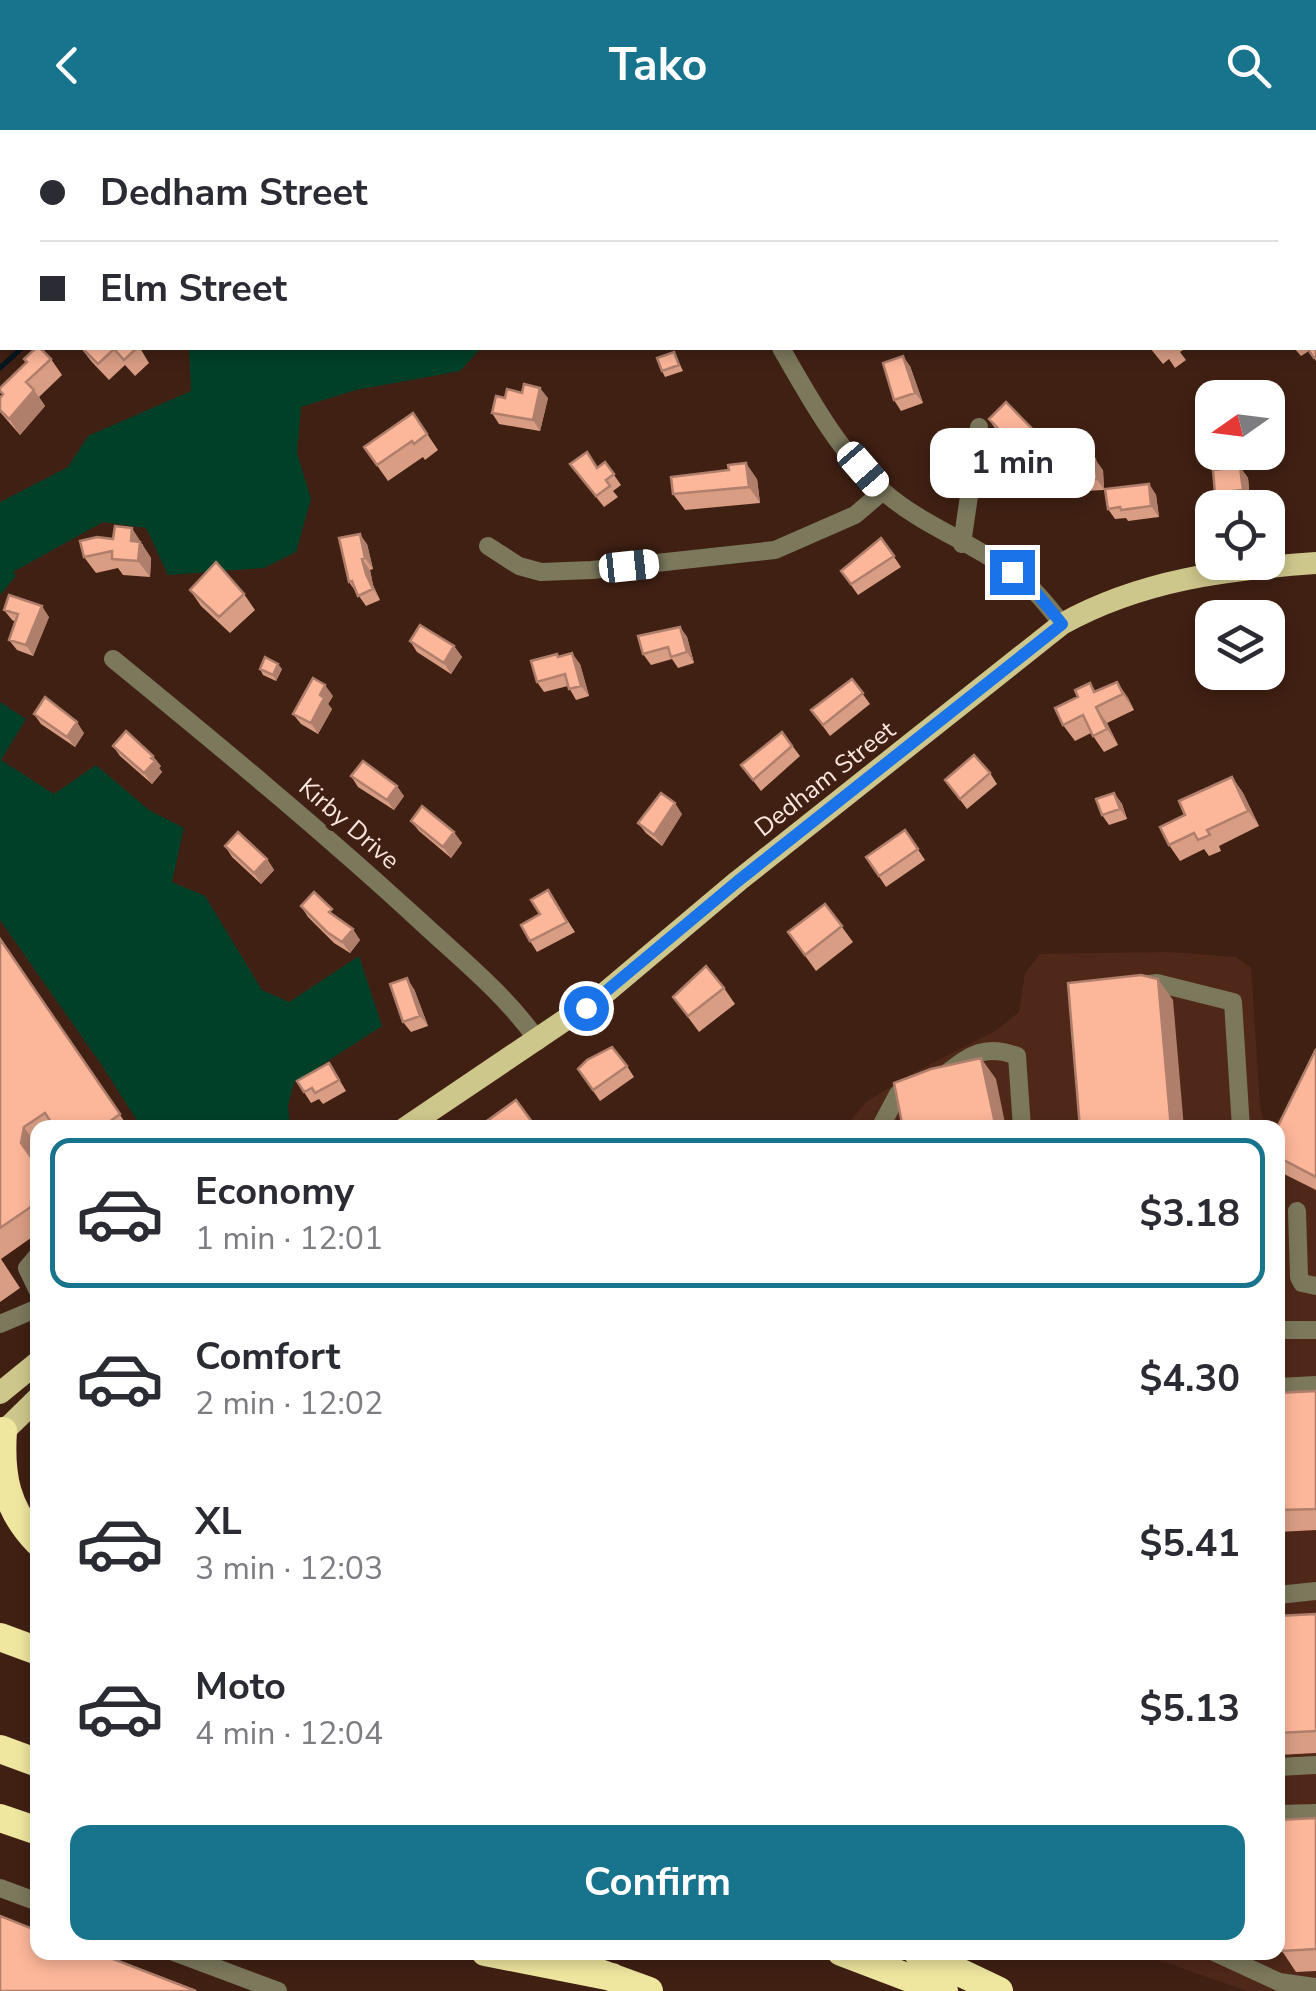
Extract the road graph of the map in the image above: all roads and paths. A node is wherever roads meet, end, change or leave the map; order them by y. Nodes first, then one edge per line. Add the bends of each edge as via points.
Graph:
1 (782, 350) edge
2 (978, 427) dead end
3 (883, 492) junction
4 (962, 544) junction
5 (488, 546) dead end
6 (1316, 563) edge
7 (1062, 624) junction
8 (112, 659) dead end
9 (1122, 987) edge
10 (538, 1041) junction
11 (418, 1120) edge
12 (884, 1120) edge
13 (1021, 1120) edge
14 (1240, 1120) edge
15 (1296, 1211) dead end
16 (1316, 1286) edge
17 (30, 1309) edge
18 (0, 1324) edge
19 (1285, 1330) edge
20 (1316, 1330) edge
21 (30, 1368) edge
22 (1316, 1385) edge
23 (1285, 1387) edge
24 (0, 1392) edge
25 (30, 1406) edge
26 (2, 1433) edge
27 (0, 1530) edge
28 (30, 1533) edge
29 (30, 1554) edge
30 (1316, 1592) edge
31 (1285, 1594) edge
32 (0, 1637) edge
33 (30, 1648) edge
34 (0, 1749) edge
35 (30, 1760) edge
36 (1316, 1765) edge
37 (1285, 1767) edge
38 (1316, 1813) edge
39 (1285, 1814) edge
40 (0, 1818) edge
41 (30, 1828) edge
42 (0, 1830) edge
43 (30, 1837) edge
44 (0, 1888) edge
45 (30, 1899) edge
46 (195, 1960) edge
47 (526, 1960) edge
48 (567, 1960) edge
49 (863, 1960) edge
50 (934, 1960) edge
51 (1231, 1960) edge
52 (612, 1977) junction
53 (1316, 1988) edge
54 (278, 1991) edge
55 (649, 1991) edge
56 (944, 1991) edge
57 (999, 1991) edge

1 - 3 street via 843,446
2 - 4 street
3 - 4 street
3 - 5 street via 855,516 775,550 542,572
4 - 7 street via 1012,572
6 - 7 main road, Dedham Street via 1150,587
7 - 10 main road, Dedham Street
8 - 10 street, Kirby Drive via 380,884 518,1012
9 - 14 street via 1157,983 1232,1002
10 - 11 main road, Dedham Street
12 - 13 street via 898,1094 942,1078 966,1057 997,1050 1017,1056
15 - 16 street via 1299,1277
17 - 18 street
19 - 20 street
21 - 24 main road
22 - 23 street
25 - 26 main road
26 - 28 highway via 8,1498
27 - 29 highway
30 - 31 street
32 - 33 highway
34 - 35 highway
36 - 37 street
38 - 39 street
40 - 41 highway
42 - 43 highway
44 - 45 street
46 - 54 street
47 - 52 highway
48 - 52 highway
49 - 56 highway
50 - 57 highway
51 - 53 street via 1279,1982
52 - 55 highway

